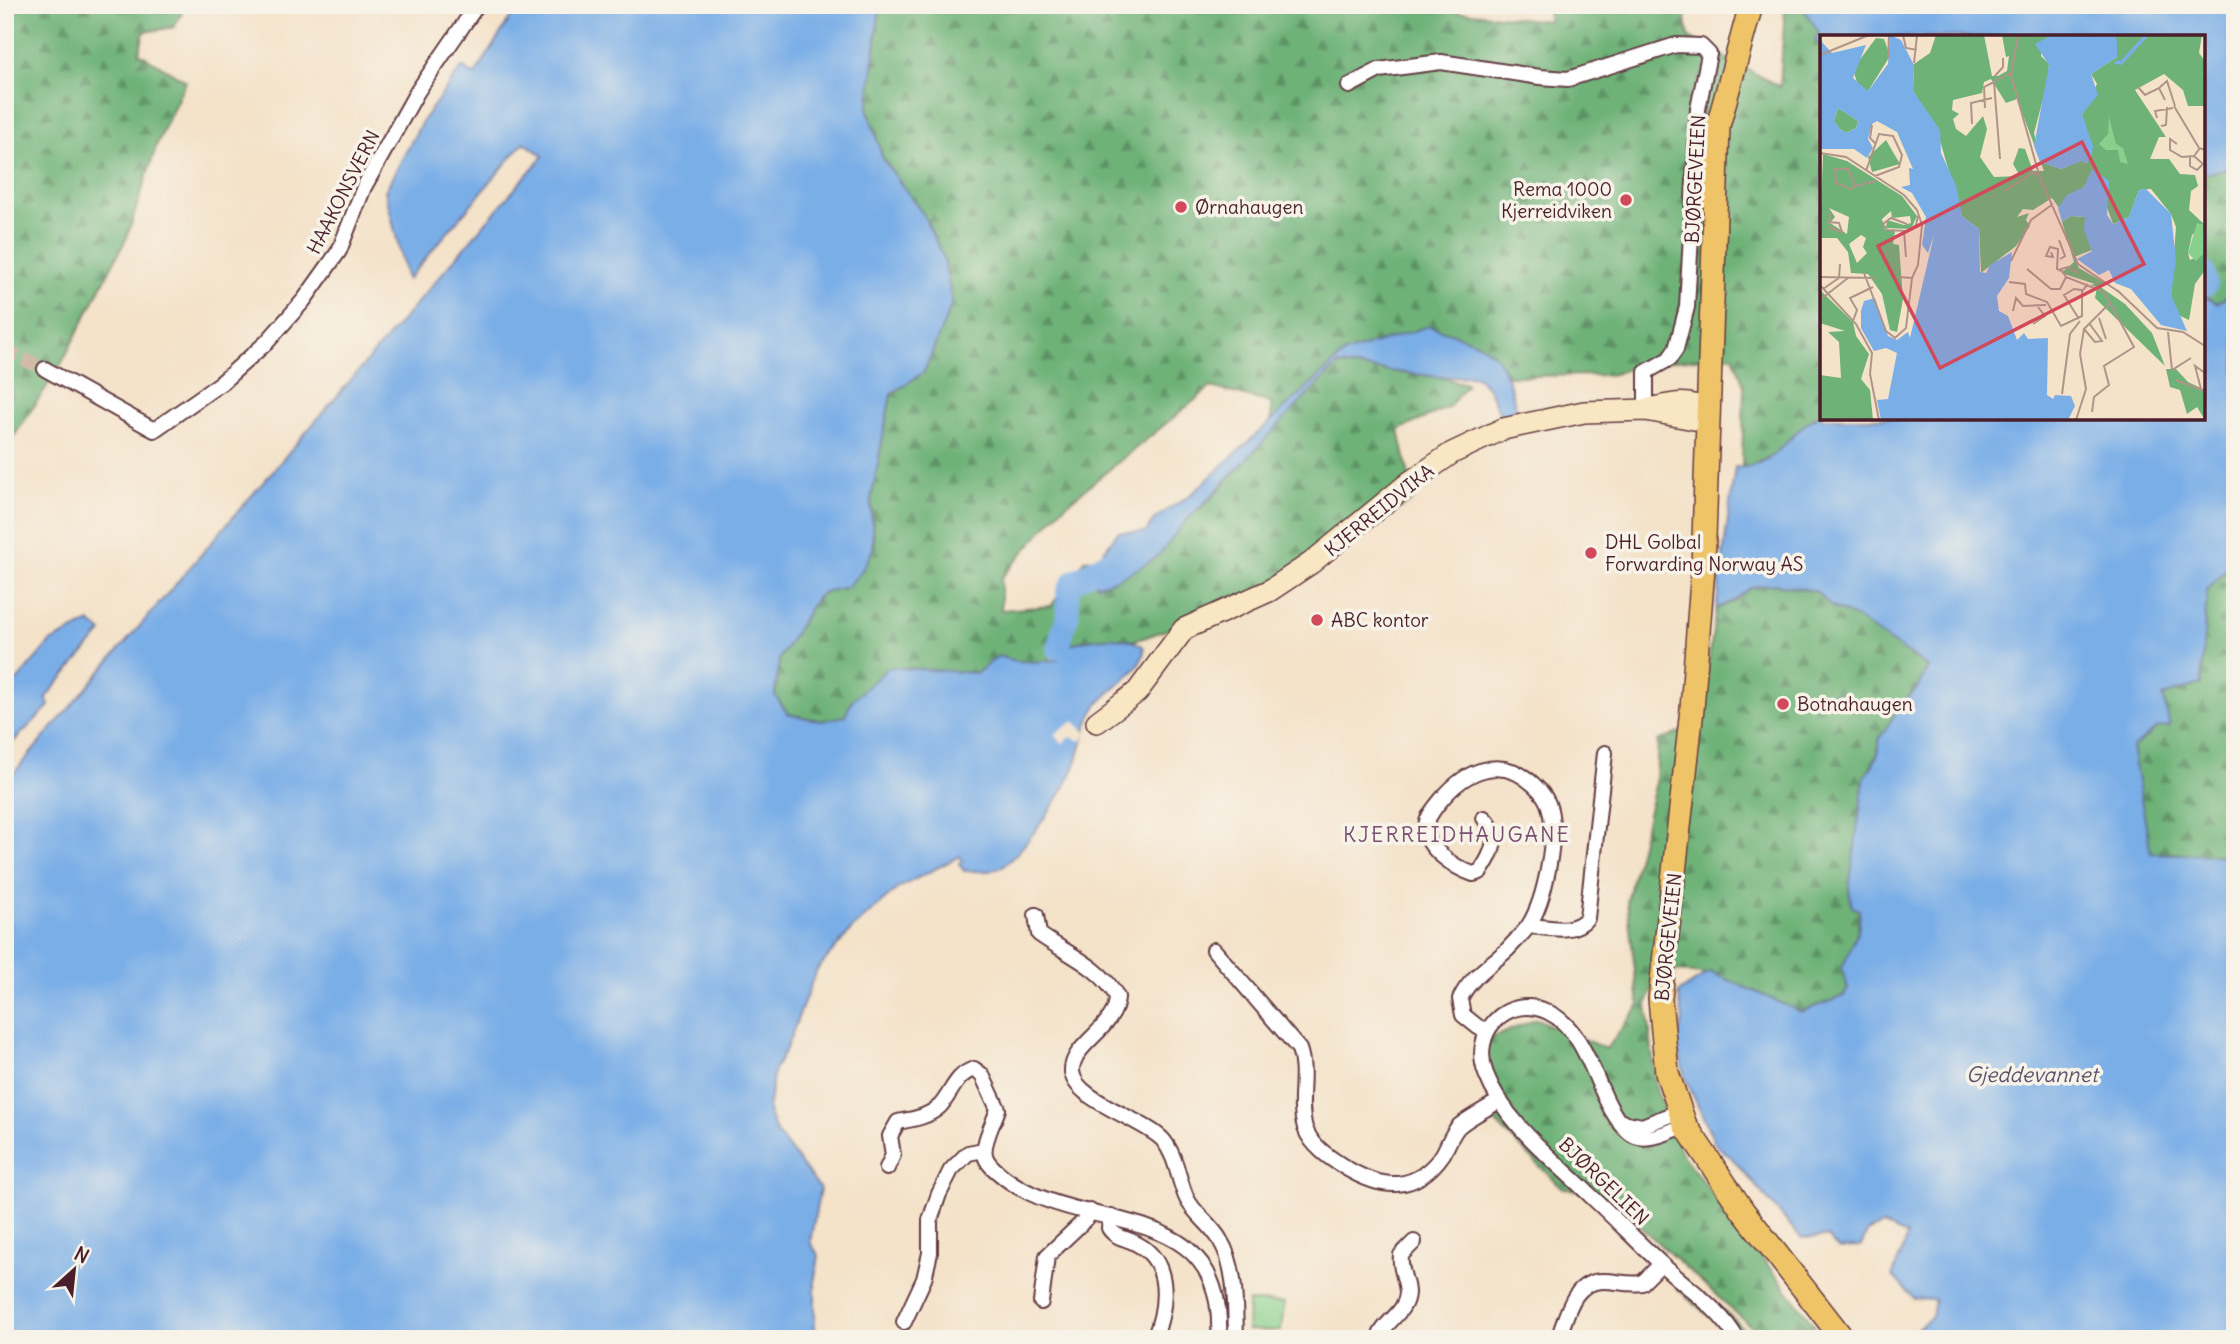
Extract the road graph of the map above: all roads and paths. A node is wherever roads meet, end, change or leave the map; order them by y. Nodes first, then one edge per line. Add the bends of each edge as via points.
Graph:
1 (477, 5) edge
2 (1751, 5) edge
3 (1349, 86) dead end
4 (45, 369) tunnel mouth
5 (1646, 411) junction
6 (1698, 411) junction
7 (1097, 722) dead end
8 (1605, 753) dead end
9 (1484, 818) dead end
10 (1036, 915) dead end
11 (1529, 926) junction
12 (1214, 950) dead end
13 (1487, 1030) junction
14 (1500, 1100) junction
15 (1682, 1118) junction
16 (984, 1150) junction
17 (887, 1168) dead end
18 (1090, 1211) junction
19 (1111, 1216) junction
20 (1413, 1242) dead end
21 (1661, 1264) junction
22 (1041, 1302) dead end
23 (1821, 1311) junction
24 (904, 1321) dead end
25 (1380, 1335) dead end
26 (1154, 1339) edge
27 (1219, 1339) edge
28 (1236, 1339) edge
29 (1558, 1339) edge
30 (1737, 1339) edge
31 (1832, 1339) edge
32 (1843, 1339) edge

1 - 4 street, HAAKONSVERN via 390,139 356,202 339,251 304,300 221,383 154,430
2 - 6 main road, BJØRGEVEIEN via 1718,126 1713,259 1704,311
3 - 5 street, BJØRGEVEIEN via 1380,70 1441,62 1569,79 1676,45 1701,46 1709,54 1698,109 1687,307 1676,349 1669,359 1646,372
5 - 6 street, KJERREIDVIKA via 1678,402
5 - 7 street, KJERREIDVIKA via 1584,412 1547,419 1503,429 1452,453 1311,564 1269,591 1184,629 1137,692
6 - 15 main road, BJØRGEVEIEN via 1703,568 1660,999 1668,1073
8 - 11 street via 1587,918 1573,929
9 - 11 street via 1491,824 1494,848 1480,872 1473,874 1444,856 1426,832 1432,811 1449,790 1459,779 1480,770 1507,770 1527,778 1549,806 1552,828 1543,888
10 - 28 street via 1039,934 1085,964 1117,996 1114,1015 1074,1060 1073,1078 1085,1093 1154,1132 1171,1153 1194,1212 1223,1243 1234,1294
11 - 13 street via 1471,982 1460,999 1463,1015
12 - 14 street via 1299,1049 1306,1131 1319,1149 1347,1168 1387,1186 1409,1181 1432,1166 1458,1127
13 - 14 street, BJØRGELIEN via 1482,1055
13 - 15 street via 1496,1016 1516,1006 1551,1013 1581,1044 1632,1135 1645,1138
14 - 21 street, BJØRGELIEN via 1532,1138
15 - 23 main road, BJØRGEVEIEN via 1743,1211
16 - 17 street via 998,1109 992,1090 974,1069 959,1077 940,1105 923,1118 898,1122 890,1136 892,1155
16 - 18 street via 986,1162 1014,1184 1036,1196
16 - 24 street via 968,1153 951,1170 939,1195 930,1220 924,1279
18 - 19 street
18 - 22 street via 1047,1256
19 - 26 street via 1108,1228 1112,1234 1147,1249 1159,1262 1164,1285
19 - 27 street via 1148,1228 1195,1253 1217,1292
20 - 25 street via 1401,1255 1405,1302
21 - 29 street via 1642,1283 1602,1281 1584,1287 1572,1303
21 - 30 street, BJØRGELIEN via 1728,1323
23 - 31 main road, BJØRGEVEIEN
23 - 32 main road, BJØRGEVEIEN

